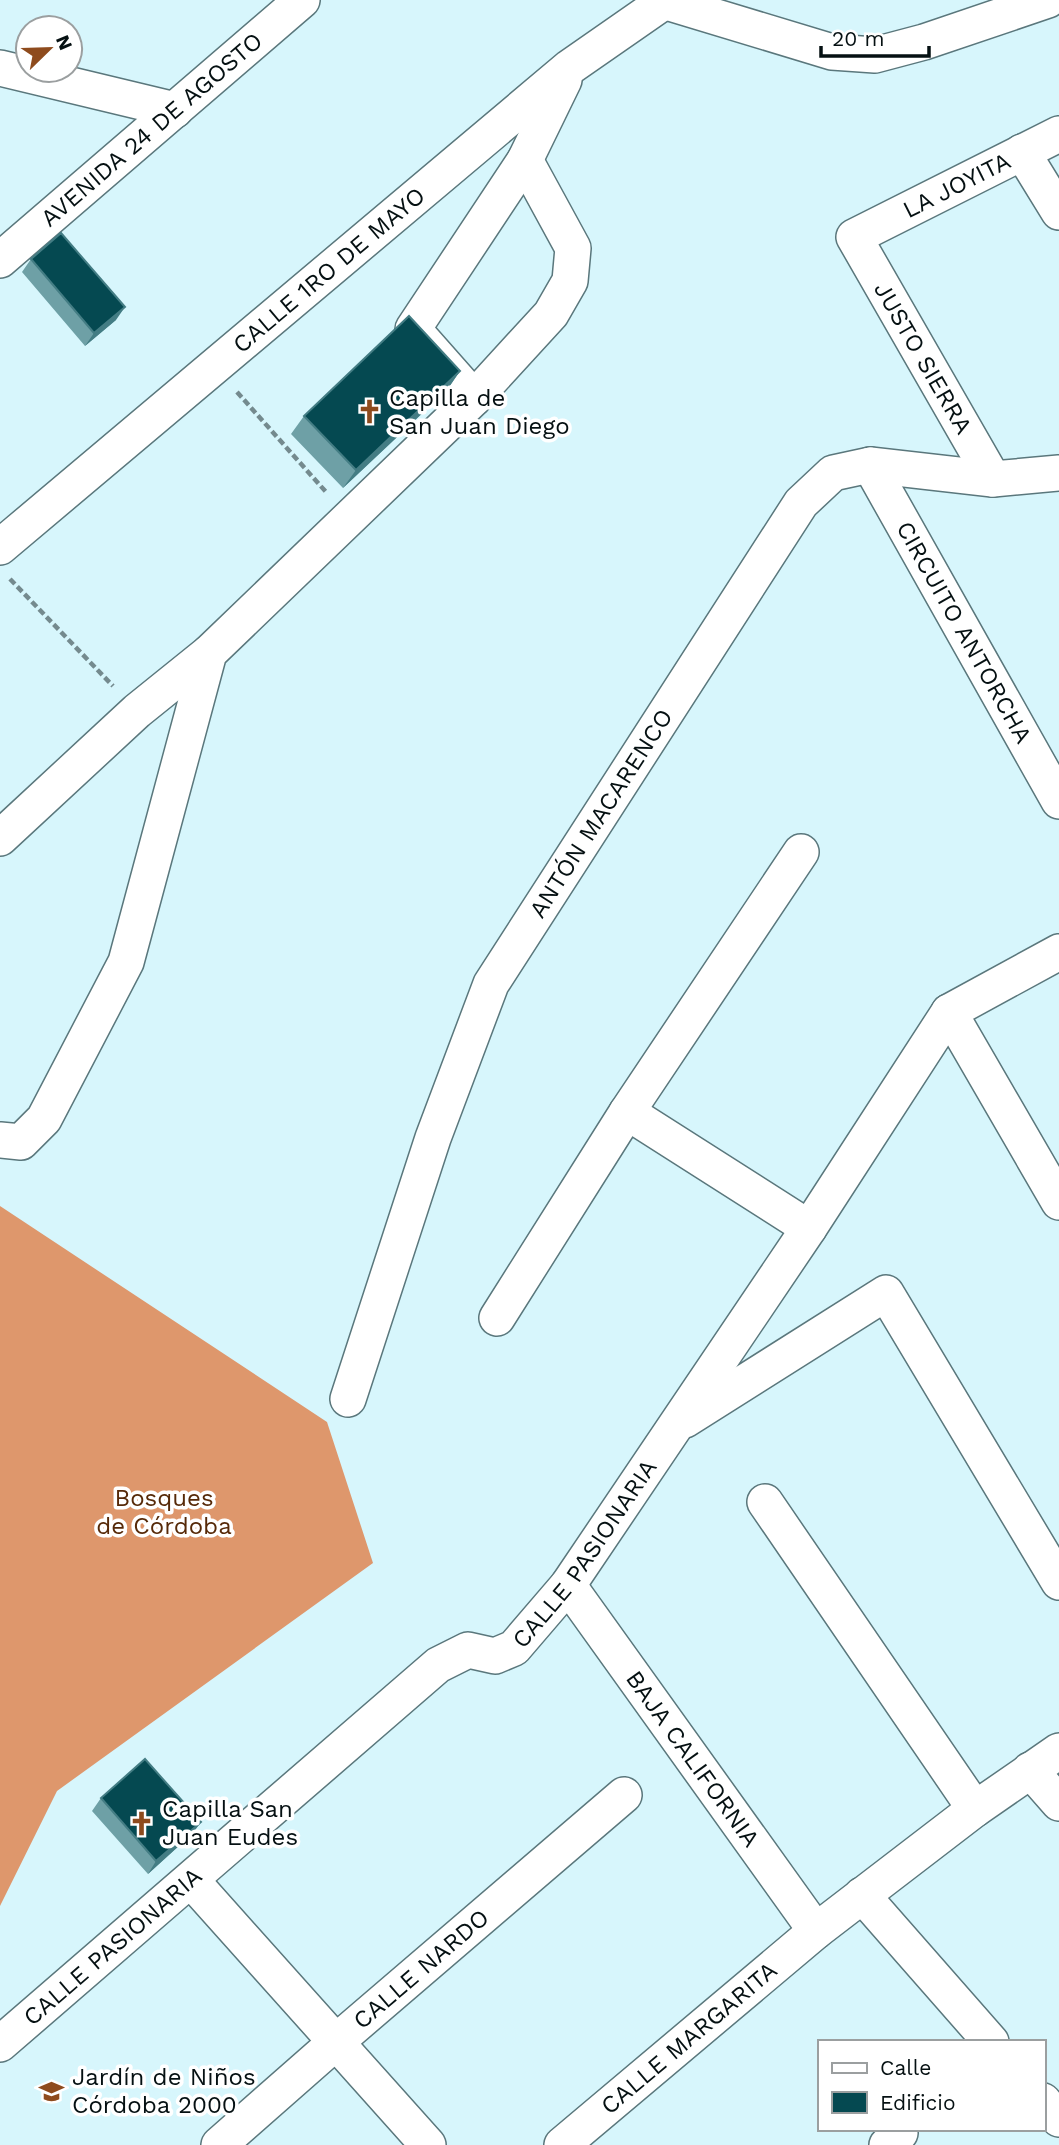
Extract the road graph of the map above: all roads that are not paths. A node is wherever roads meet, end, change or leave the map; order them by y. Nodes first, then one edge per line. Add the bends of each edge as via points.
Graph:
1 (302, 0) edge
2 (1048, 0) edge
3 (663, 1) edge
4 (719, 8) edge
5 (570, 67) junction
6 (0, 68) edge
7 (175, 110) junction
8 (1059, 134) edge
9 (1022, 152) junction
10 (525, 160) junction
11 (1059, 212) edge
12 (854, 237) joint
13 (0, 260) edge
14 (474, 398) junction
15 (870, 465) junction
16 (1059, 472) edge
17 (993, 479) junction
18 (5, 563) edge
19 (209, 653) junction
20 (1059, 801) edge
21 (0, 838) edge
22 (801, 852) dead end
23 (1059, 952) edge
24 (949, 1012) junction
25 (627, 1111) junction
26 (0, 1140) edge
27 (1059, 1202) edge
28 (808, 1228) junction
29 (497, 1318) dead end
30 (348, 1399) dead end
31 (676, 1427) junction
32 (765, 1503) dead end
33 (1059, 1582) edge
34 (568, 1585) junction
35 (1059, 1751) edge
36 (1030, 1770) junction
37 (624, 1796) dead end
38 (1059, 1803) edge
39 (975, 1809) junction
40 (191, 1880) junction
41 (862, 1895) junction
42 (816, 1931) junction
43 (989, 2040) edge
44 (336, 2042) junction
45 (0, 2044) edge
46 (1045, 2103) edge
47 (1059, 2119) edge
48 (219, 2145) edge
49 (428, 2145) edge
50 (562, 2145) edge

1 - 7 street, AVENIDA 24 DE AGOSTO
2 - 4 street via 875,55 832,52
3 - 4 street
3 - 5 street, CALLE 1RO DE MAYO
5 - 10 street
5 - 18 street, CALLE 1RO DE MAYO via 215,368
6 - 7 street
7 - 13 street, AVENIDA 24 DE AGOSTO
8 - 9 street, LA JOYITA
9 - 11 street
9 - 12 street, LA JOYITA
10 - 14 street via 573,248 570,281 551,314
10 - 14 street via 413,329
12 - 17 street, JUSTO SIERRA
14 - 19 street
15 - 17 street, ANTÓN MACARENCO
15 - 20 street, CIRCUITO ANTORCHA
15 - 30 street, ANTÓN MACARENCO via 833,473 801,502 491,984 433,1138
16 - 17 street, ANTÓN MACARENCO
19 - 21 street via 136,711
19 - 26 street via 126,962 44,1118 21,1142
22 - 25 street
23 - 24 street, CALLE PASIONARIA
24 - 27 street
24 - 28 street, CALLE PASIONARIA
25 - 28 street
25 - 29 street
28 - 31 street, CALLE PASIONARIA
31 - 33 street via 886,1293
31 - 34 street, CALLE PASIONARIA
32 - 39 street
34 - 40 street, CALLE PASIONARIA via 513,1648 495,1656 468,1650 438,1665
34 - 42 street, BAJA CALIFORNIA
35 - 36 street, CALLE MARGARITA
36 - 38 street
36 - 39 street, CALLE MARGARITA
37 - 44 street, CALLE NARDO
39 - 41 street, CALLE MARGARITA
40 - 44 street
40 - 45 street, CALLE PASIONARIA
41 - 42 street, CALLE MARGARITA
41 - 43 street
42 - 50 street, CALLE MARGARITA
44 - 48 street, CALLE NARDO
44 - 49 street
46 - 47 street

